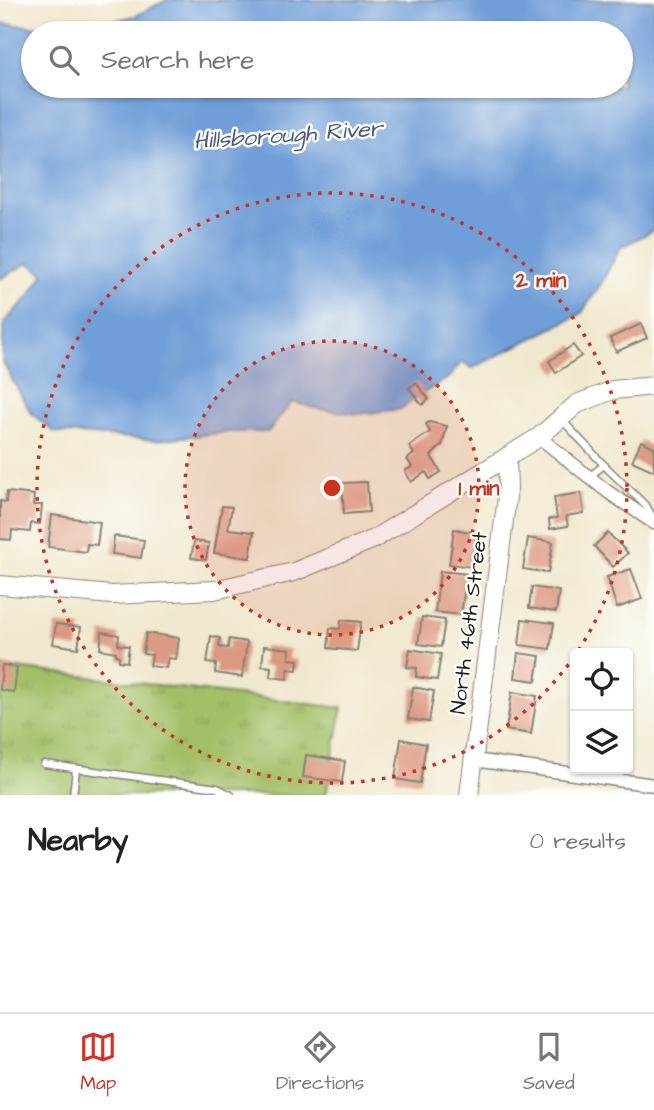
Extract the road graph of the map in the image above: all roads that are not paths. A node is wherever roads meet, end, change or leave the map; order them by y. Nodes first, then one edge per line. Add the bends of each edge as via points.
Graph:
1 (654, 387) edge
2 (561, 418) junction
3 (539, 438) junction
4 (508, 457) junction
5 (604, 465) junction
6 (589, 477) junction
7 (654, 522) edge
8 (0, 585) edge
9 (474, 760) junction
10 (44, 764) dead end
11 (76, 769) junction
12 (654, 785) edge
13 (73, 795) edge
14 (231, 795) edge
15 (469, 795) edge

1 - 2 street via 612,390 577,404
2 - 3 street
2 - 5 lane
3 - 4 street
3 - 6 street
4 - 8 street via 374,539 294,572 214,590 112,595
4 - 9 street, North 46th Street via 508,489
5 - 6 lane
5 - 7 lane via 647,507
6 - 7 street
9 - 12 street
9 - 15 street, North 46th Street
10 - 11 lane
11 - 13 lane
11 - 14 lane via 217,788

